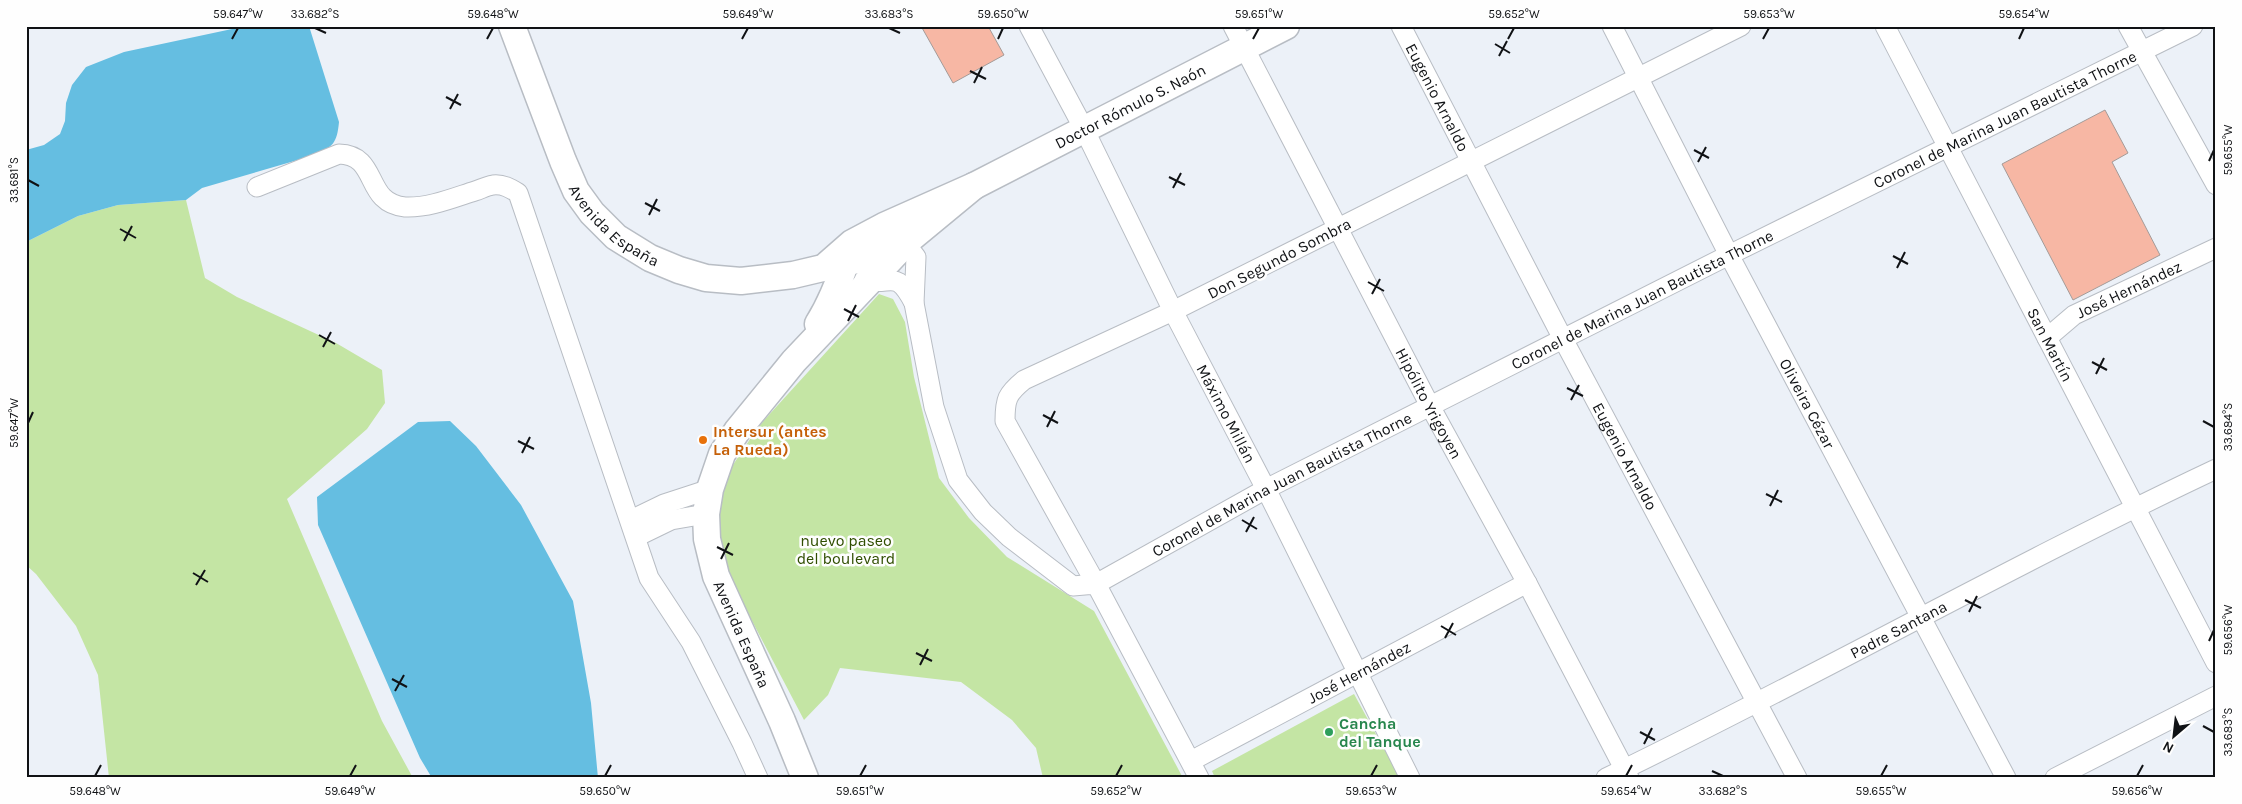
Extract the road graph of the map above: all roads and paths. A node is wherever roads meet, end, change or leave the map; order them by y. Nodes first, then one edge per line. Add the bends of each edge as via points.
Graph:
1 (512, 26) edge
2 (1029, 26) edge
3 (1286, 26) edge
4 (1401, 26) edge
5 (1612, 26) edge
6 (1741, 26) edge
7 (1885, 26) edge
8 (2128, 26) edge
9 (2193, 26) edge
10 (1239, 37) edge
11 (2143, 52) junction
12 (1639, 78) junction
13 (1084, 129) junction
14 (1949, 148) junction
15 (1470, 162) junction
16 (2216, 185) edge
17 (974, 186) junction
18 (256, 187) dead end
19 (884, 226) junction
20 (1338, 228) junction
21 (905, 243) junction
22 (2216, 248) edge
23 (1729, 255) junction
24 (836, 266) junction
25 (869, 282) junction
26 (914, 303) junction
27 (1174, 311) junction
28 (2047, 338) junction
29 (1563, 339) junction
30 (794, 361) junction
31 (1430, 406) junction
32 (2216, 469) edge
33 (710, 489) junction
34 (1266, 489) junction
35 (2136, 506) junction
36 (706, 514) junction
37 (633, 528) junction
38 (1527, 583) junction
39 (1096, 584) junction
40 (1922, 617) junction
41 (2216, 663) edge
42 (1358, 673) junction
43 (2216, 696) edge
44 (1756, 704) junction
45 (1195, 770) edge
46 (1626, 773) edge
47 (758, 778) edge
48 (805, 778) edge
49 (1410, 778) edge
50 (1606, 778) edge
51 (1797, 778) edge
52 (2006, 778) edge
53 (2055, 778) edge

1 - 24 main road, Avenida España via 576,190 592,213 616,237 650,258 706,278 740,281
2 - 13 street, Máximo Millán
3 - 10 main road, Doctor Rómulo S. Naón
4 - 15 street, Eugenio Arnaldo
5 - 12 street, Oliveira Cézar
6 - 12 street, Don Segundo Sombra
7 - 14 street, San Martín
8 - 11 street
9 - 11 street, Coronel de Marina Juan Bautista Thorne
10 - 13 main road, Doctor Rómulo S. Naón
10 - 20 street, Hipólito Yrigoyen
11 - 14 street, Coronel de Marina Juan Bautista Thorne
11 - 16 street
12 - 15 street, Don Segundo Sombra
12 - 23 street, Oliveira Cézar
13 - 17 main road, Doctor Rómulo S. Naón
13 - 27 street, Máximo Millán
14 - 23 street, Coronel de Marina Juan Bautista Thorne
14 - 28 street, San Martín
15 - 20 street, Don Segundo Sombra
15 - 29 street, Eugenio Arnaldo
17 - 19 main road, Doctor Rómulo S. Naón
17 - 21 main road, Doctor Rómulo S. Naón
18 - 37 street via 339,154 351,154 360,158 380,193 394,205 419,206 442,202 494,185 507,186 518,193
19 - 21 street
19 - 24 main road, Doctor Rómulo S. Naón
20 - 27 street, Don Segundo Sombra
20 - 31 street, Hipólito Yrigoyen
21 - 24 main road, Doctor Rómulo S. Naón
21 - 25 main road, Avenida España
21 - 26 street via 916,257
22 - 28 street, José Hernández via 2074,316
23 - 29 street, Coronel de Marina Juan Bautista Thorne
23 - 40 street, Oliveira Cézar
24 - 25 street
24 - 30 main road, Avenida España via 828,308
25 - 26 street via 888,279 899,282
25 - 30 main road, Avenida España
26 - 39 street via 934,407 958,480 982,512 1009,537 1073,586
27 - 34 street, Máximo Millán
27 - 39 street, Don Segundo Sombra via 1024,380 1012,390 1005,402 1005,421
28 - 35 street, San Martín
29 - 31 street, Coronel de Marina Juan Bautista Thorne
29 - 44 street, Eugenio Arnaldo
30 - 33 main road, Avenida España via 737,431 722,454
31 - 34 street, Coronel de Marina Juan Bautista Thorne
31 - 38 street, Hipólito Yrigoyen
32 - 35 street, Padre Santana
33 - 36 main road, Avenida España
33 - 37 street via 664,504
34 - 39 street, Coronel de Marina Juan Bautista Thorne
34 - 42 street, Máximo Millán
35 - 40 street, Padre Santana
35 - 41 street, San Martín
36 - 37 street
36 - 48 main road, Avenida España via 707,539 716,576
37 - 47 street via 649,578 691,642
38 - 42 street, José Hernández
38 - 46 street, Hipólito Yrigoyen
39 - 45 street, Don Segundo Sombra
40 - 44 street, Padre Santana
40 - 52 street, Oliveira Cézar
42 - 45 street, José Hernández
42 - 49 street, Máximo Millán
43 - 53 street
44 - 46 street, Padre Santana
44 - 51 street, Eugenio Arnaldo
46 - 50 street, Padre Santana

